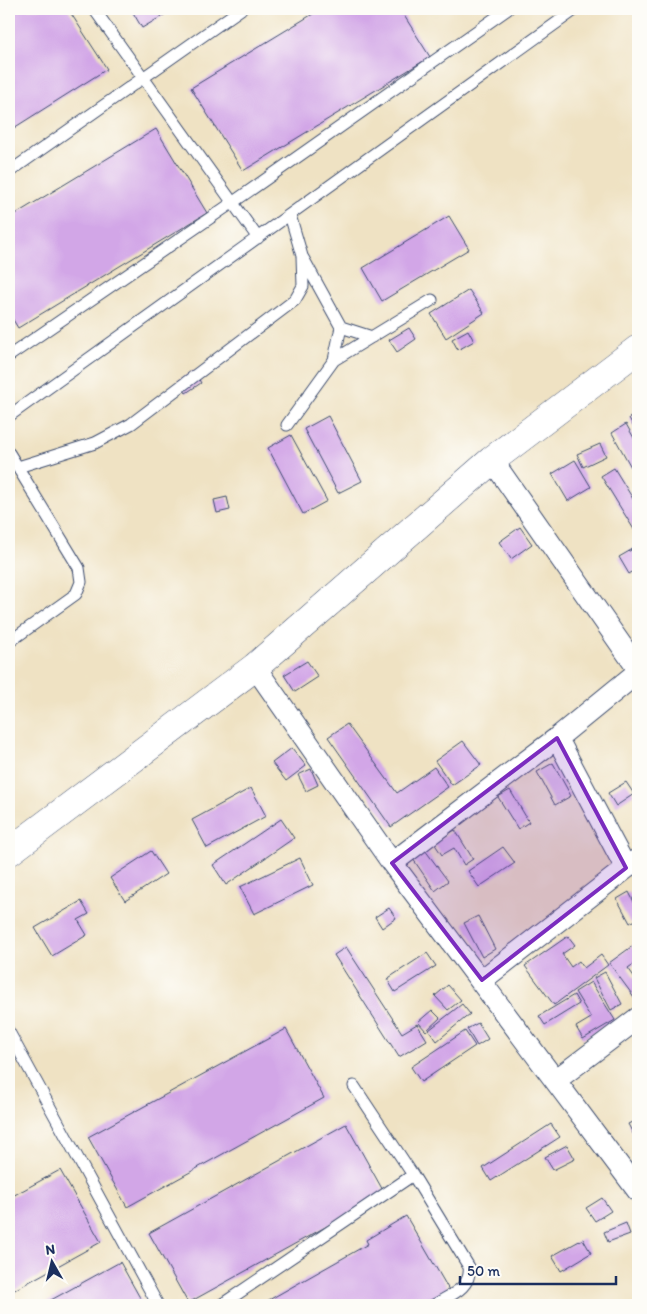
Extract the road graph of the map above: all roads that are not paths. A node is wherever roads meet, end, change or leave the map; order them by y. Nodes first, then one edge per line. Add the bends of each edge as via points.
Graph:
1 (94, 9) edge
2 (241, 9) edge
3 (508, 9) edge
4 (576, 9) edge
5 (143, 78) junction
6 (9, 172) edge
7 (232, 203) junction
8 (290, 215) junction
9 (258, 238) junction
10 (302, 256) junction
11 (432, 300) dead end
12 (341, 327) junction
13 (372, 337) junction
14 (638, 349) edge
15 (9, 356) edge
16 (334, 360) junction
17 (9, 416) edge
18 (287, 425) dead end
19 (9, 453) edge
20 (492, 460) junction
21 (18, 467) junction
22 (9, 642) edge
23 (254, 667) junction
24 (638, 671) edge
25 (557, 738) junction
26 (9, 852) edge
27 (392, 862) junction
28 (632, 864) edge
29 (482, 980) junction
30 (638, 1018) edge
31 (9, 1032) edge
32 (556, 1080) junction
33 (354, 1086) dead end
34 (413, 1175) junction
35 (638, 1191) edge
36 (158, 1305) edge
37 (221, 1305) edge
38 (434, 1305) edge

1 - 5 lane
2 - 5 lane
3 - 7 lane
4 - 8 lane
5 - 6 lane
5 - 7 lane
7 - 9 lane
7 - 15 lane
8 - 9 lane
8 - 10 lane
9 - 17 lane
10 - 12 lane
10 - 21 lane via 303,286 295,300 130,424 95,443
11 - 13 lane
12 - 13 lane
12 - 16 lane
13 - 16 lane
14 - 20 street
16 - 18 lane
19 - 21 lane
20 - 23 street
20 - 24 street
21 - 22 lane via 79,568 81,582 76,594
23 - 26 street
23 - 27 street
24 - 25 street
25 - 27 street
25 - 28 street
27 - 29 street
28 - 29 street
29 - 32 street
30 - 32 street
31 - 36 lane
32 - 35 street
33 - 34 lane
34 - 37 lane
34 - 38 lane via 469,1267 467,1285

